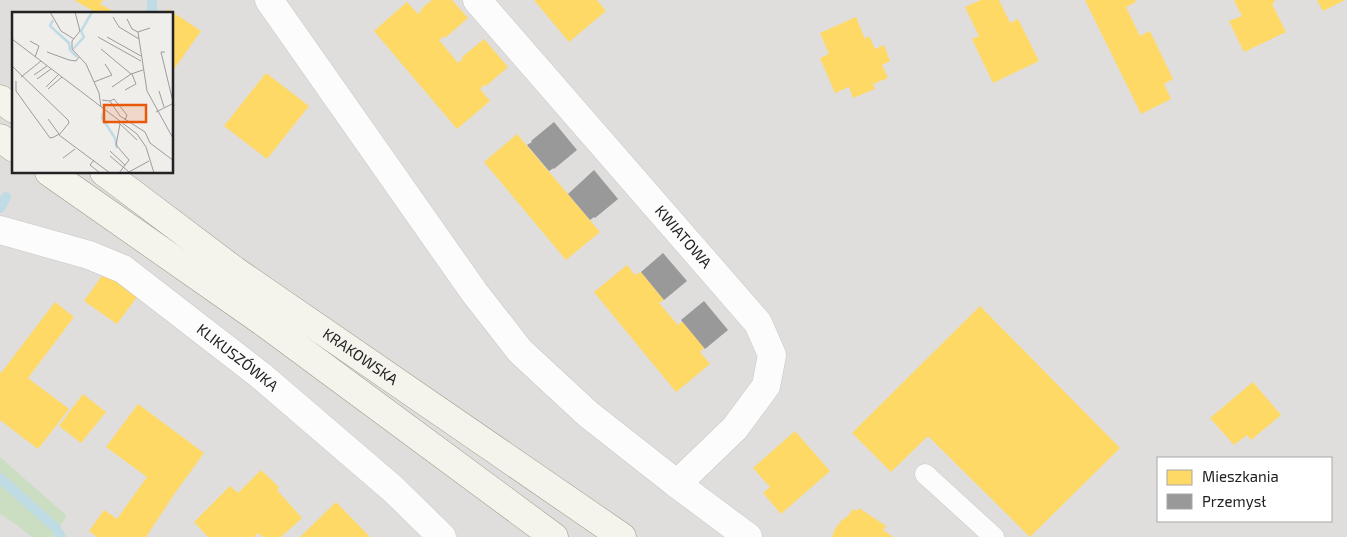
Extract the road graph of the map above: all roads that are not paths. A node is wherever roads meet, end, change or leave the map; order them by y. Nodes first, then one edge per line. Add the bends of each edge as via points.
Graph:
1 (269, 0) edge
2 (477, 0) edge
3 (0, 99) edge
4 (12, 108) edge
5 (0, 138) edge
6 (12, 147) edge
7 (52, 174) edge
8 (107, 174) edge
9 (0, 230) edge
10 (925, 474) dead end
11 (676, 484) junction
12 (442, 537) edge
13 (554, 537) edge
14 (622, 537) edge
15 (748, 537) edge
16 (994, 537) edge

1 - 11 street via 474,292 520,351 588,414
2 - 11 street, KWIATOWA via 758,323 772,355 766,386 735,428
3 - 4 main road
5 - 6 main road
7 - 13 main road, KRAKOWSKA via 266,324
8 - 14 main road, KRAKOWSKA via 234,270
9 - 12 street, KLIKUSZÓWKA via 89,255 123,269 260,375 393,489
10 - 16 lane
11 - 15 street

